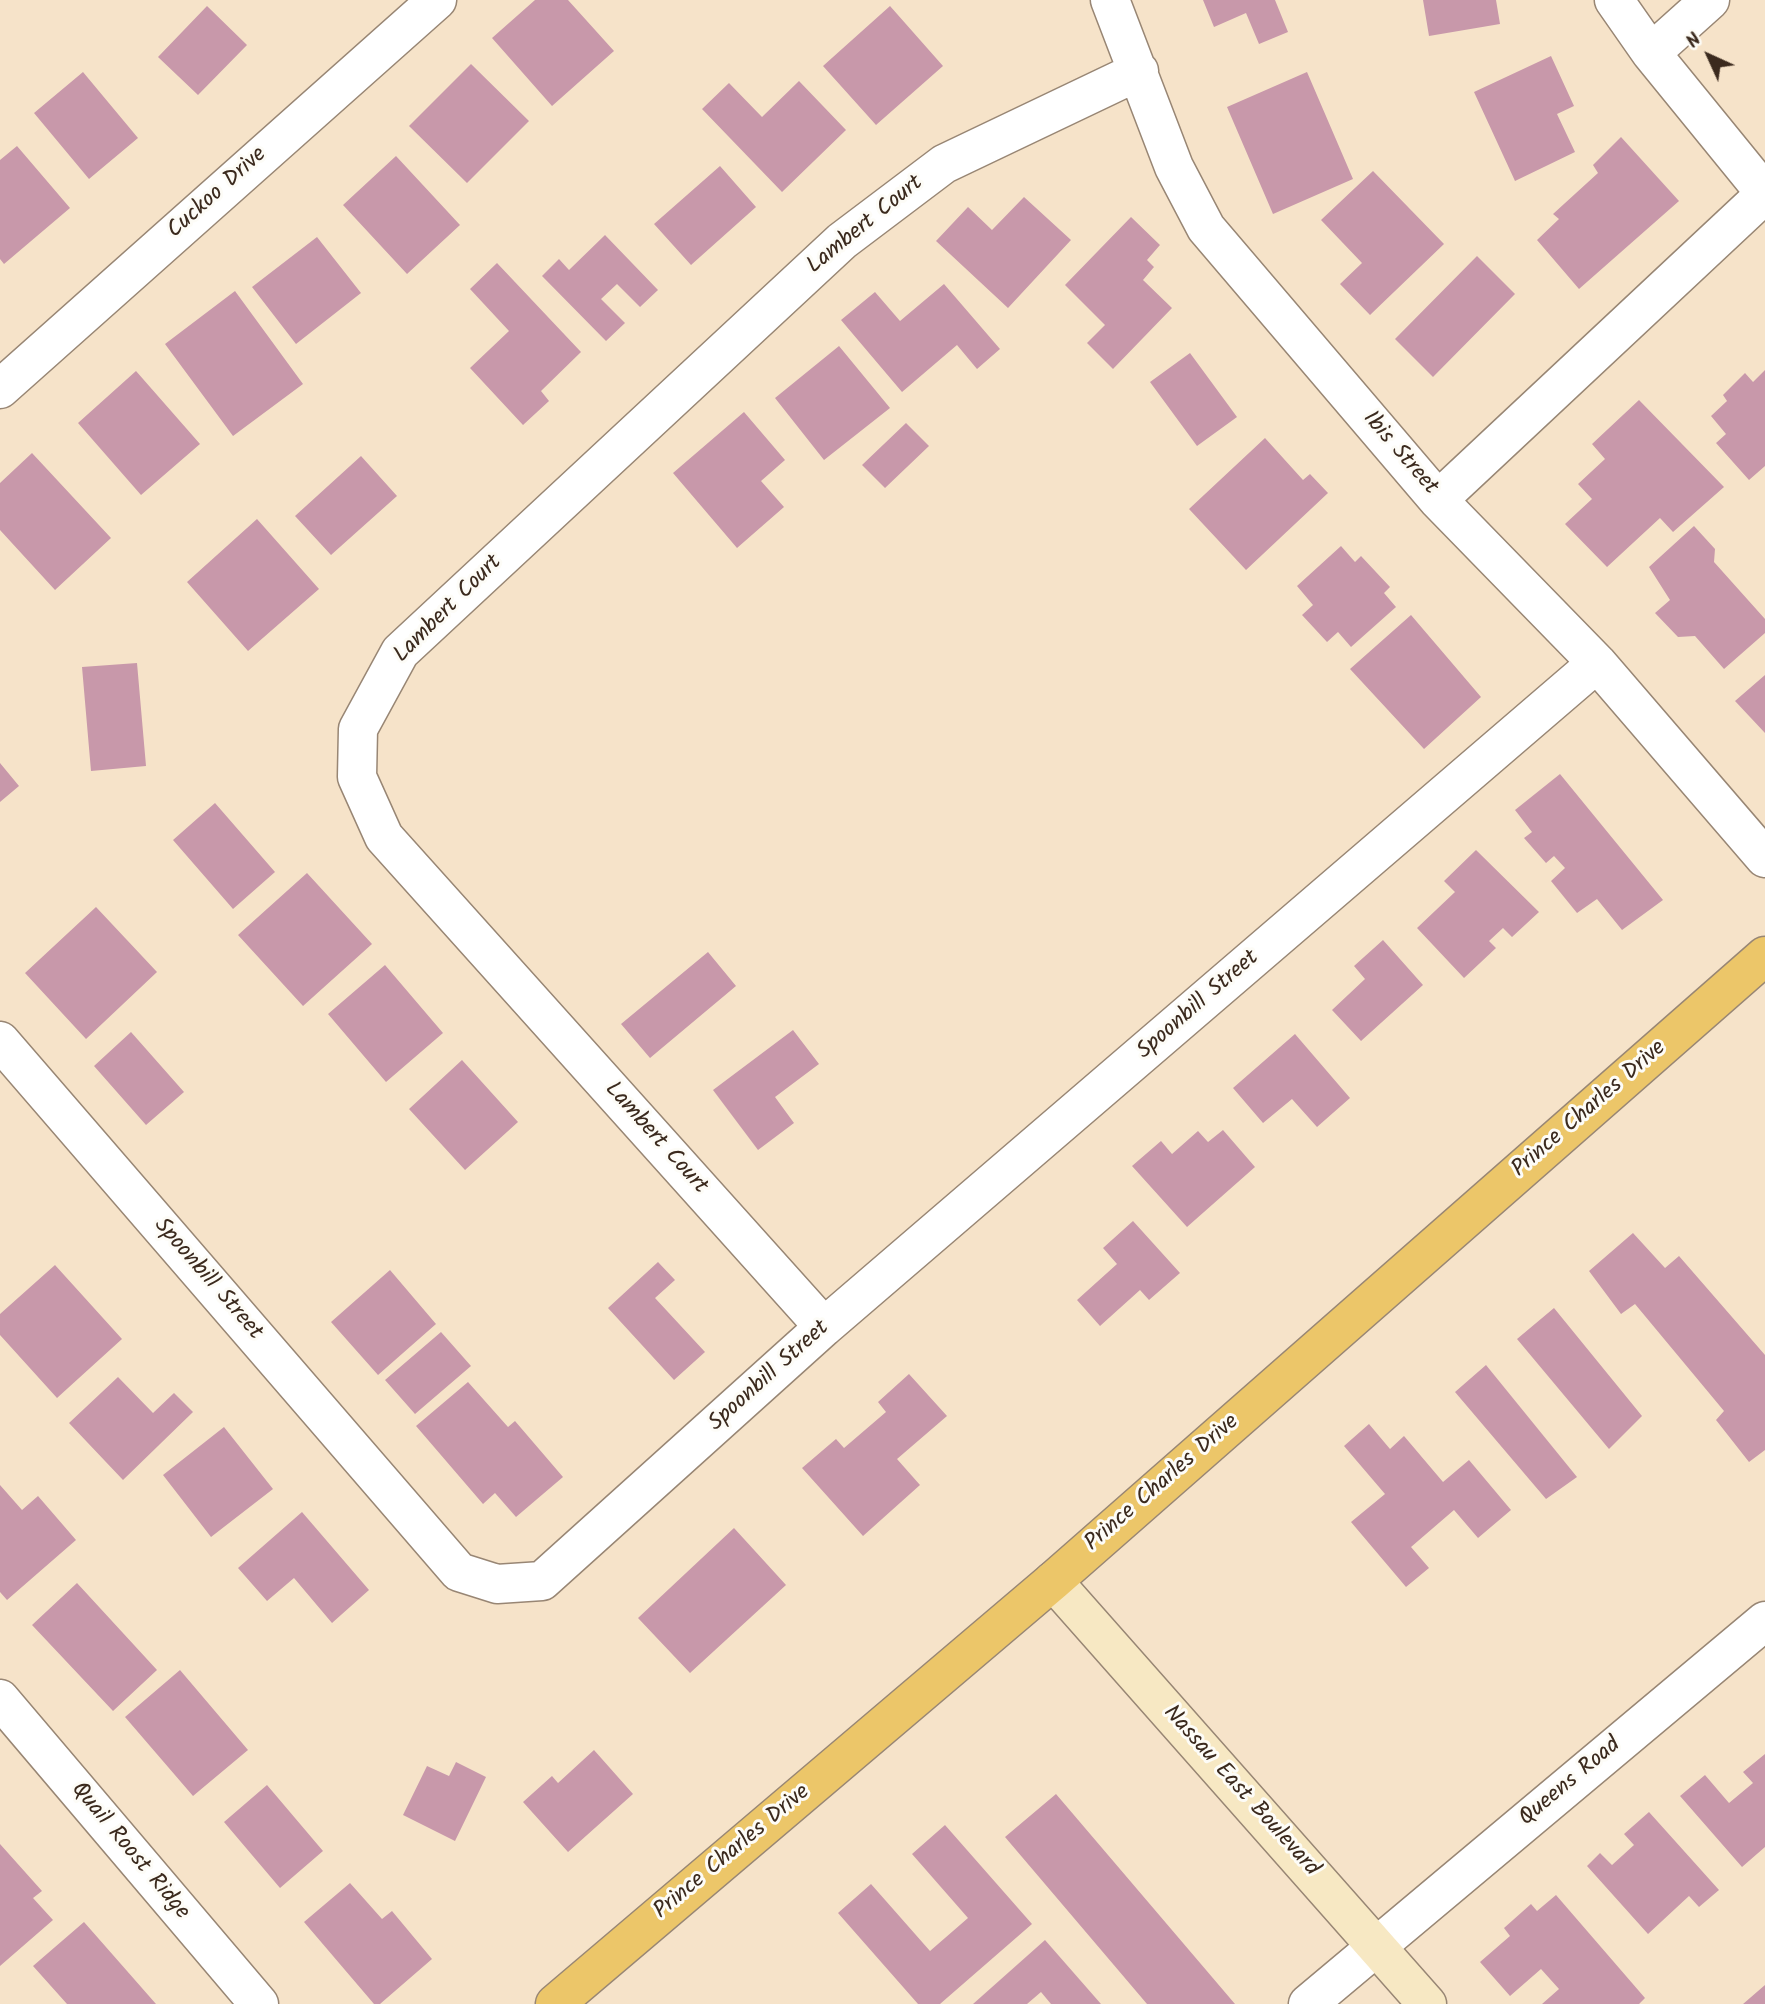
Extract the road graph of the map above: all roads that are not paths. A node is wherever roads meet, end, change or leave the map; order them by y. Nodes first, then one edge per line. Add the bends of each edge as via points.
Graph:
1 (437, 0) edge
2 (1110, 0) edge
3 (1614, 0) edge
4 (1710, 0) edge
5 (1651, 52) junction
6 (1139, 71) junction
7 (1765, 193) edge
8 (0, 389) edge
9 (1438, 500) junction
10 (1597, 663) junction
11 (1765, 859) edge
12 (1765, 956) edge
13 (0, 1041) edge
14 (824, 1327) junction
15 (1053, 1581) junction
16 (1765, 1621) edge
17 (0, 1699) edge
18 (1376, 1945) junction
19 (259, 2004) edge
20 (555, 2004) edge
21 (1308, 2004) edge
22 (1426, 2004) edge

1 - 8 street, Cuckoo Drive
2 - 6 street, Ibis Street
3 - 5 street
4 - 5 street
5 - 7 street
6 - 9 street, Ibis Street via 1174,167 1206,228
6 - 14 street, Lambert Court via 944,164 842,241 400,652 358,729 357,777 384,837
7 - 9 street
9 - 10 street, Ibis Street
10 - 11 street, Ibis Street
10 - 14 street, Spoonbill Street
12 - 15 highway, Prince Charles Drive
13 - 14 street, Spoonbill Street via 459,1572 497,1584 542,1581
15 - 18 street, Nassau East Boulevard
15 - 20 highway, Prince Charles Drive
16 - 18 street, Queens Road
17 - 19 street, Quail Roost Ridge
18 - 21 street, Queens Road
18 - 22 street, Nassau East Boulevard

